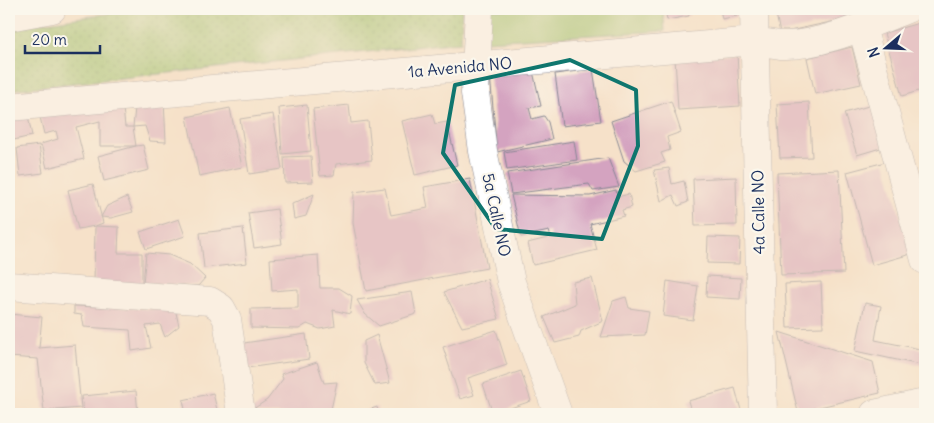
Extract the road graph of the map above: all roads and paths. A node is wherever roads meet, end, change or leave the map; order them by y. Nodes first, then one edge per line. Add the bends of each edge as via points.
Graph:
1 (52, 9) edge
2 (480, 9) edge
3 (754, 9) edge
4 (907, 9) edge
5 (9, 17) edge
6 (862, 27) junction
7 (754, 41) junction
8 (476, 65) junction
9 (9, 107) edge
10 (925, 260) edge
11 (9, 286) edge
12 (925, 403) edge
13 (241, 414) edge
14 (558, 414) edge
15 (763, 414) edge
16 (874, 414) edge

1 - 5 street
2 - 8 street, 5a Calle NO
3 - 7 street, 4a Calle NO
4 - 6 street, 1a Avenida NO
6 - 7 street, 1a Avenida NO via 810,42 782,45
6 - 10 street
7 - 8 street, 1a Avenida NO
7 - 15 street, 4a Calle NO
8 - 9 street, 1a Avenida NO
8 - 14 street, 5a Calle NO via 474,93 483,151 511,282
11 - 13 street via 210,301 221,308 227,318
12 - 16 street

